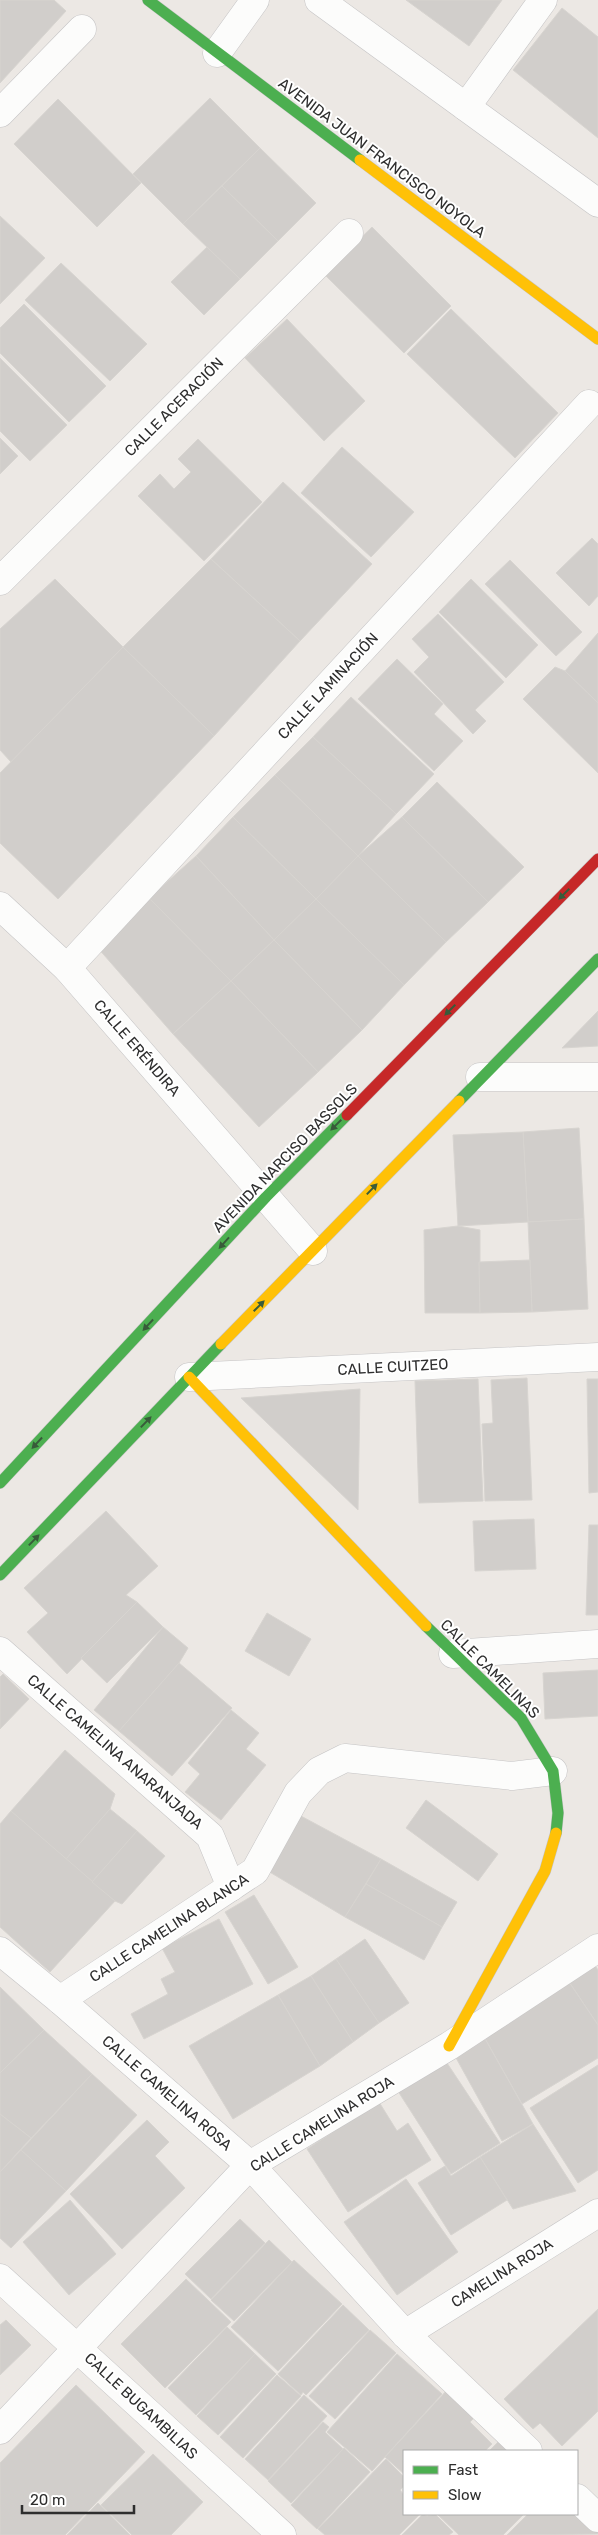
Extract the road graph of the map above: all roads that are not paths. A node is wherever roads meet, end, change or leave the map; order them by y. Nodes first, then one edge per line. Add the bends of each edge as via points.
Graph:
1 (148, 0) edge
2 (254, 0) edge
3 (319, 0) edge
4 (543, 0) edge
5 (82, 30) dead end
6 (217, 53) junction
7 (466, 107) junction
8 (0, 113) edge
9 (598, 202) edge
10 (349, 233) dead end
11 (595, 330) edge
12 (589, 404) dead end
13 (0, 581) edge
14 (598, 859) edge
15 (0, 906) edge
16 (598, 959) edge
17 (67, 968) junction
18 (480, 1077) junction
19 (598, 1077) edge
20 (266, 1196) junction
21 (313, 1252) junction
22 (598, 1356) edge
23 (189, 1377) junction
24 (0, 1483) edge
25 (0, 1575) edge
26 (598, 1644) edge
27 (0, 1651) edge
28 (453, 1654) junction
29 (553, 1771) junction
30 (230, 1887) junction
31 (598, 1948) edge
32 (0, 1951) edge
33 (60, 2000) junction
34 (449, 2046) junction
35 (250, 2166) junction
36 (598, 2213) edge
37 (0, 2278) edge
38 (405, 2334) junction
39 (78, 2348) junction
40 (0, 2430) edge
41 (527, 2450) edge
42 (578, 2499) edge
43 (598, 2518) edge
44 (282, 2535) edge

1 - 6 street, AVENIDA JUAN FRANCISCO NOYOLA
2 - 6 street
3 - 7 street
4 - 7 street
5 - 8 street
6 - 11 street, AVENIDA JUAN FRANCISCO NOYOLA
7 - 9 street
10 - 13 street, CALLE ACERACIÓN
12 - 17 street, CALLE LAMINACIÓN
14 -> 20 street, AVENIDA NARCISO BASSOLS
15 - 17 street, CALLE ERÉNDIRA
16 - 18 street
17 - 20 street, CALLE ERÉNDIRA
18 - 19 street
21 -> 18 street
20 - 21 street, CALLE ERÉNDIRA
20 -> 24 street, AVENIDA NARCISO BASSOLS
23 -> 21 street
22 - 23 street, CALLE CUITZEO
25 -> 23 street
23 - 28 street, CALLE CAMELINAS
26 - 28 street
27 - 30 street, CALLE CAMELINA ANARANJADA via 210,1836
28 - 29 street, CALLE CAMELINAS via 521,1718
29 - 30 street, CALLE CAMELINA BLANCA via 512,1776 345,1758 319,1771 298,1793 255,1871
29 - 34 street, CALLE CAMELINAS via 558,1812 556,1839 545,1871
30 - 33 street, CALLE CAMELINA BLANCA
31 - 34 street, CALLE CAMELINA ROJA
32 - 33 street, CALLE CAMELINA ROSA
33 - 35 street, CALLE CAMELINA ROSA
34 - 35 street, CALLE CAMELINA ROJA
35 - 38 street, CALLE CAMELINA ROSA
35 - 39 street, CALLE CAMELINA ROJA
36 - 38 street, CAMELINA ROJA
37 - 39 street, CALLE BUGAMBILIAS
38 - 41 street, CALLE CAMELINA ROSA
39 - 40 street, CALLE CAMELINA ROJA
39 - 44 street, CALLE BUGAMBILIAS
42 - 43 street

